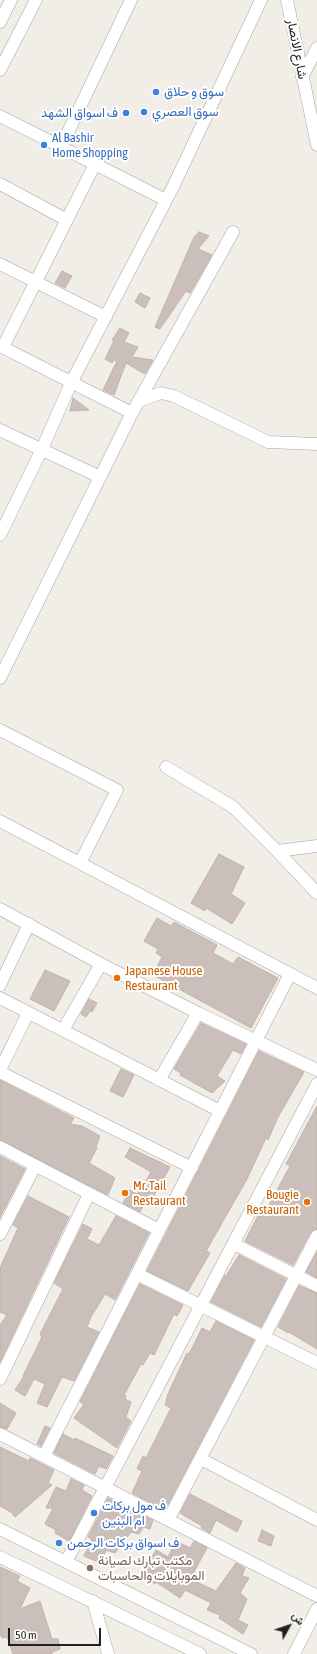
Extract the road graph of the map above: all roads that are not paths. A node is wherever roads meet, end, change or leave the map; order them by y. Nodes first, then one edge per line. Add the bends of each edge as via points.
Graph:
1 (11, 0) edge
2 (36, 0) edge
3 (131, 0) edge
4 (261, 0) edge
5 (287, 0) edge
6 (0, 22) edge
7 (5, 45) edge
8 (317, 48) edge
9 (0, 70) edge
10 (302, 77) junction
11 (313, 114) edge
12 (0, 116) edge
13 (317, 145) edge
14 (61, 147) junction
15 (95, 164) junction
16 (0, 184) edge
17 (166, 200) junction
18 (67, 220) junction
19 (233, 232) dead end
20 (0, 264) edge
21 (36, 283) junction
22 (106, 317) junction
23 (1, 346) edge
24 (71, 383) junction
25 (139, 401) junction
26 (132, 413) junction
27 (0, 430) edge
28 (317, 444) edge
29 (42, 449) junction
30 (100, 477) junction
31 (0, 535) edge
32 (0, 678) edge
33 (0, 730) edge
34 (166, 767) dead end
35 (0, 821) edge
36 (317, 846) edge
37 (277, 851) junction
38 (80, 863) junction
39 (317, 893) edge
40 (0, 909) edge
41 (29, 924) junction
42 (101, 964) junction
43 (290, 974) junction
44 (0, 985) edge
45 (317, 988) edge
46 (0, 998) edge
47 (28, 1013) junction
48 (198, 1013) junction
49 (63, 1030) junction
50 (256, 1041) junction
51 (317, 1070) edge
52 (0, 1071) edge
53 (159, 1080) junction
54 (317, 1084) edge
55 (220, 1111) junction
56 (0, 1147) edge
57 (35, 1166) junction
58 (192, 1168) junction
59 (89, 1194) junction
60 (159, 1230) junction
61 (0, 1234) edge
62 (317, 1236) edge
63 (234, 1244) junction
64 (137, 1274) junction
65 (296, 1275) junction
66 (317, 1286) edge
67 (201, 1306) junction
68 (265, 1337) junction
69 (317, 1363) edge
70 (0, 1379) edge
71 (0, 1434) edge
72 (44, 1456) junction
73 (201, 1459) junction
74 (105, 1488) junction
75 (168, 1520) junction
76 (317, 1520) edge
77 (0, 1529) edge
78 (0, 1557) edge
79 (66, 1562) junction
80 (317, 1596) edge
81 (93, 1601) junction
82 (317, 1609) edge
83 (108, 1654) edge
84 (200, 1654) edge
85 (250, 1654) edge
86 (294, 1654) edge

1 - 6 street
2 - 7 street
3 - 14 street
4 - 17 street
5 - 10 street, شارع الانصار
7 - 9 street
8 - 10 street
10 - 11 street, شارع الانصار
11 - 13 street, شارع الانصار
12 - 14 street
14 - 15 street
15 - 17 street
15 - 18 street
16 - 18 street
17 - 22 street
18 - 21 street
19 - 25 street
20 - 21 street
21 - 22 street
21 - 23 street
22 - 24 street
23 - 24 street
24 - 26 street
24 - 29 street
25 - 26 street
25 - 28 street via 161,393 174,396 268,442
26 - 30 street
27 - 29 street
29 - 30 street
29 - 31 street
30 - 32 street
33 - 38 street via 117,790
34 - 37 street via 233,807
35 - 38 street
36 - 37 street
37 - 39 street
38 - 43 street
40 - 41 street
41 - 42 street
41 - 44 street
42 - 48 street
42 - 49 street
43 - 45 street
43 - 50 street
46 - 47 street
47 - 49 street
47 - 52 street
48 - 50 street
48 - 53 street
49 - 53 street
50 - 51 street
50 - 55 street
52 - 58 street
53 - 55 street
54 - 63 street
55 - 58 street
56 - 57 street
57 - 59 street
57 - 61 street
58 - 60 street
59 - 60 street
59 - 70 street
60 - 64 street
62 - 65 street
63 - 65 street
63 - 67 street
64 - 67 street
64 - 72 street
65 - 66 street
65 - 68 street
67 - 68 street
67 - 74 street
68 - 69 street
68 - 73 street
71 - 72 street
72 - 74 street
73 - 75 street
73 - 76 street
74 - 75 street
74 - 79 street
75 - 80 street
77 - 79 street
78 - 81 street
79 - 85 street
81 - 83 street
81 - 84 street
82 - 86 street

